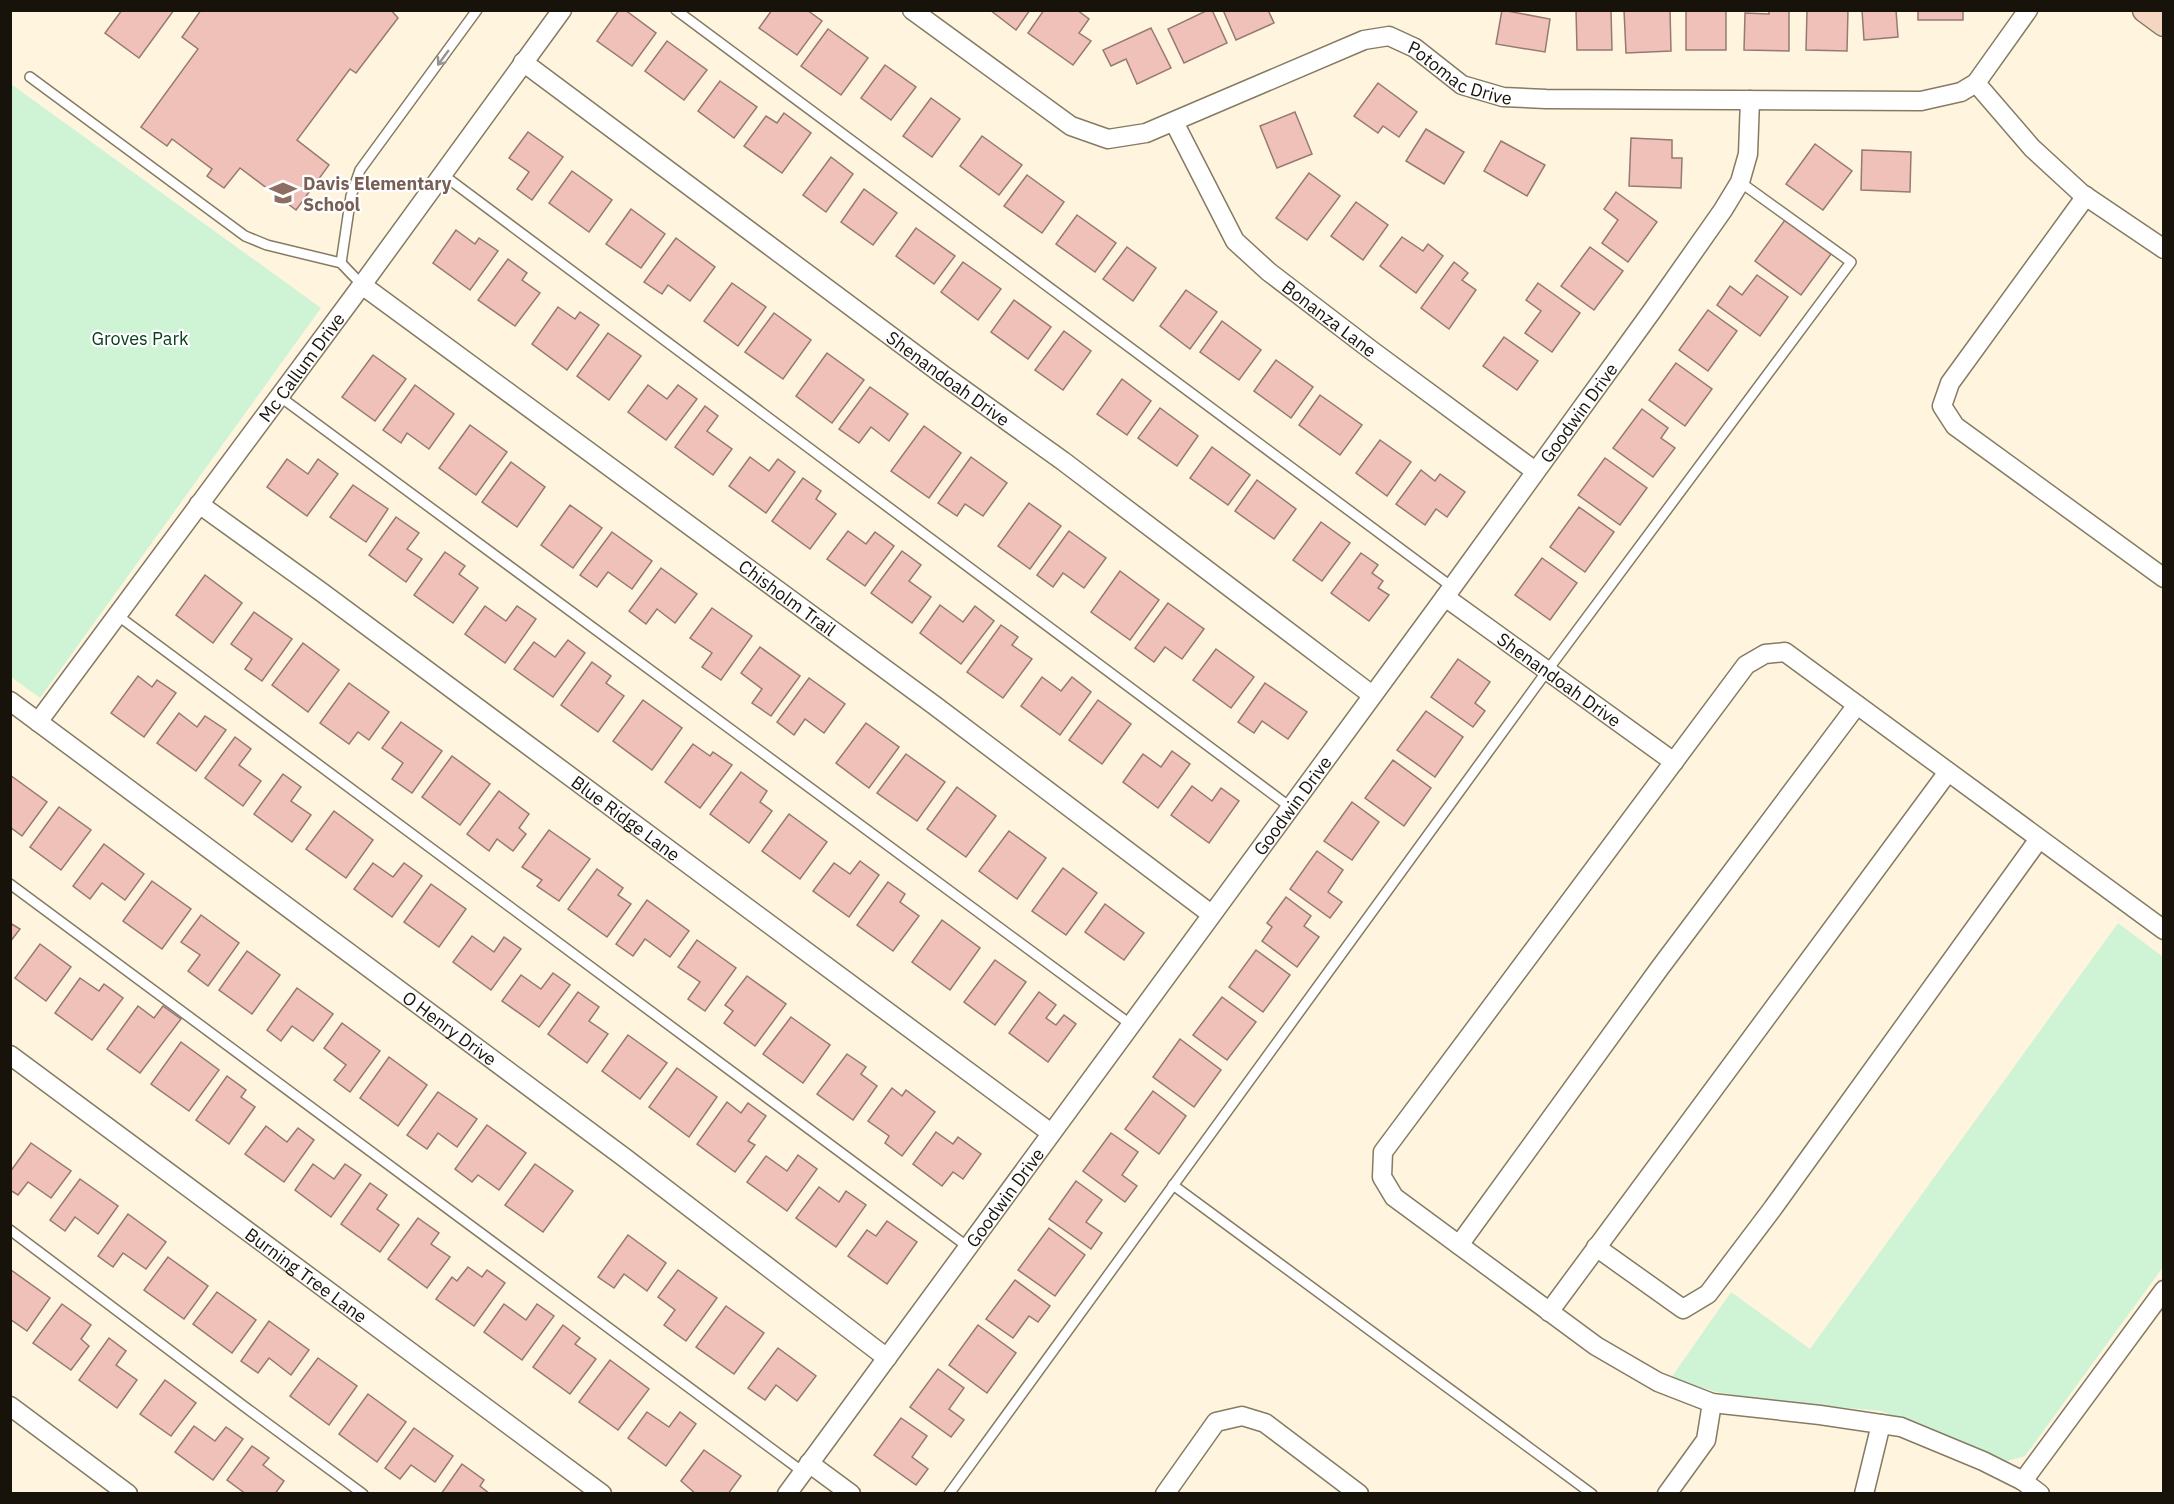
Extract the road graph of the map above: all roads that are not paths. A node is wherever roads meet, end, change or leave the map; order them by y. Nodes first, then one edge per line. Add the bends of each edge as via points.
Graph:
1 (477, 10) edge
2 (562, 10) edge
3 (676, 10) edge
4 (912, 10) edge
5 (2028, 10) edge
6 (2145, 10) edge
7 (2163, 24) edge
8 (523, 62) junction
9 (30, 76) dead end
10 (1976, 83) junction
11 (1749, 100) junction
12 (1174, 122) junction
13 (442, 174) junction
14 (1740, 182) junction
15 (2086, 196) junction
16 (2163, 249) edge
17 (341, 263) junction
18 (362, 285) junction
19 (279, 396) junction
20 (1535, 471) junction
21 (198, 504) junction
22 (2163, 578) edge
23 (1448, 592) junction
24 (117, 615) junction
25 (1547, 671) junction
26 (1372, 695) junction
27 (10, 701) edge
28 (1857, 705) junction
29 (38, 722) junction
30 (1674, 762) junction
31 (1948, 772) junction
32 (1290, 807) junction
33 (2039, 839) junction
34 (10, 884) edge
35 (1211, 914) junction
36 (2163, 930) edge
37 (1130, 1024) junction
38 (10, 1055) edge
39 (1051, 1133) junction
40 (1173, 1185) junction
41 (10, 1230) edge
42 (1459, 1245) junction
43 (968, 1247) junction
44 (1596, 1247) junction
45 (2163, 1290) edge
46 (1549, 1312) junction
47 (887, 1358) junction
48 (1712, 1403) junction
49 (10, 1406) edge
50 (1881, 1424) junction
51 (806, 1467) junction
52 (2023, 1481) junction
53 (128, 1494) edge
54 (363, 1494) edge
55 (602, 1494) edge
56 (787, 1494) edge
57 (851, 1494) edge
58 (949, 1494) edge
59 (1164, 1494) edge
60 (1359, 1494) edge
61 (1592, 1494) edge
62 (1667, 1494) edge
63 (1864, 1494) edge
64 (2040, 1494) edge

1 -> 17 lane via 360,170 351,196
2 - 8 street, Mc Callum Drive
3 - 23 lane
4 - 12 street, Potomac Drive via 1071,126 1108,139 1146,133
5 - 10 street
6 - 7 main road
8 - 13 street, Mc Callum Drive
8 - 26 street, Shenandoah Drive
9 - 17 lane via 245,236
10 - 11 street, Potomac Drive via 1961,92 1921,101
10 - 15 street via 2032,148
11 - 12 street, Potomac Drive via 1503,98 1462,85 1415,48 1389,36 1364,40
11 - 14 street, Goodwin Drive via 1748,154
12 - 20 street, Bonanza Lane via 1235,241 1269,272
13 - 18 street, Mc Callum Drive
13 - 32 lane
14 - 20 street, Goodwin Drive via 1724,210
14 - 25 lane via 1851,262
15 - 16 street
15 - 22 street via 1950,383 1942,406 1955,426
17 - 18 lane
18 - 19 street, Mc Callum Drive
18 - 35 street, Chisholm Trail via 934,705
19 - 21 street, Mc Callum Drive
19 - 37 lane
20 - 23 street, Goodwin Drive
21 - 24 street, Mc Callum Drive
21 - 39 street, Blue Ridge Lane
23 - 25 street, Shenandoah Drive
23 - 26 street, Goodwin Drive
24 - 29 street, Mc Callum Drive
24 - 43 lane
25 - 30 street, Shenandoah Drive
25 - 40 lane
26 - 32 street, Goodwin Drive
27 - 29 street, O Henry Drive
28 - 30 street via 1785,652 1765,654 1746,665
28 - 31 street
28 - 42 street
29 - 47 street, O Henry Drive
30 - 42 street via 1383,1152 1382,1177 1394,1197
31 - 33 street
31 - 44 street
32 - 35 street, Goodwin Drive
33 - 36 street
33 - 44 street via 1708,1294 1683,1309
34 - 51 lane
35 - 37 street, Goodwin Drive
37 - 39 street, Goodwin Drive
38 - 55 street, Burning Tree Lane
39 - 43 street, Goodwin Drive
40 - 58 lane
40 - 61 lane
41 - 54 lane
42 - 46 street
43 - 47 street, Goodwin Drive
44 - 46 street
45 - 52 street
46 - 48 street via 1596,1346 1658,1382
47 - 51 street, Goodwin Drive
48 - 50 street
48 - 62 street via 1706,1440
49 - 53 street
50 - 52 street via 1901,1427
50 - 63 street
51 - 56 street, Goodwin Drive
51 - 57 street
52 - 64 street
59 - 60 street via 1216,1422 1242,1416 1266,1423

